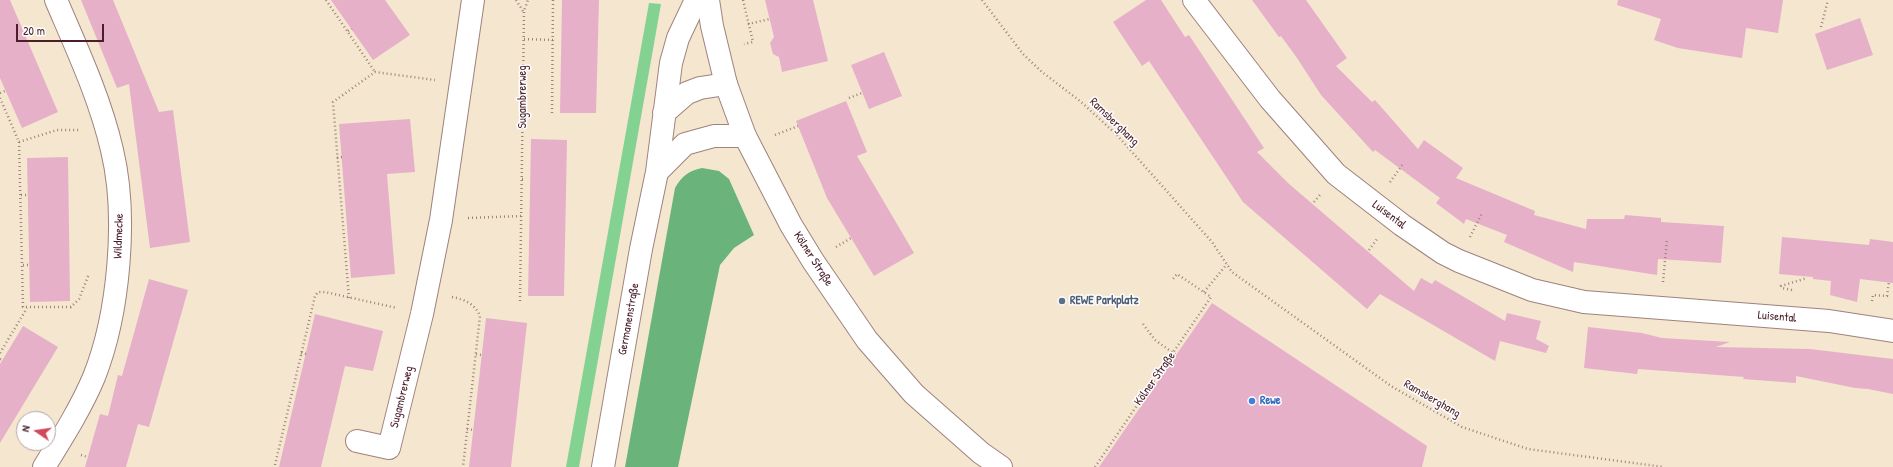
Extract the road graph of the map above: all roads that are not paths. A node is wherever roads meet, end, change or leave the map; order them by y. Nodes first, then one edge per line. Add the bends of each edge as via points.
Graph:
1 (56, 0) edge
2 (473, 0) edge
3 (696, 0) edge
4 (708, 0) edge
5 (1194, 0) edge
6 (726, 84) junction
7 (664, 114) junction
8 (745, 136) junction
9 (657, 172) junction
10 (1893, 331) edge
11 (357, 441) dead end
12 (44, 467) edge
13 (603, 467) edge
14 (1001, 467) edge

1 - 12 street, Wildmecke via 105,125 118,186 121,221 116,284 104,345 90,385
2 - 11 street, Sugambrerweg via 441,220 422,314 389,448
3 - 7 street, Germanenstraße via 676,44
4 - 6 street, Kölner Straße
5 - 10 street, Luisental via 1270,99 1336,174 1393,219 1459,261 1532,290 1584,302 1829,321
6 - 7 street via 687,93
6 - 8 street, Kölner Straße
7 - 9 street, Germanenstraße
8 - 9 street via 714,136 685,144
8 - 14 street, Kölner Straße via 791,225 868,340 914,394 981,453
9 - 13 street, Germanenstraße

